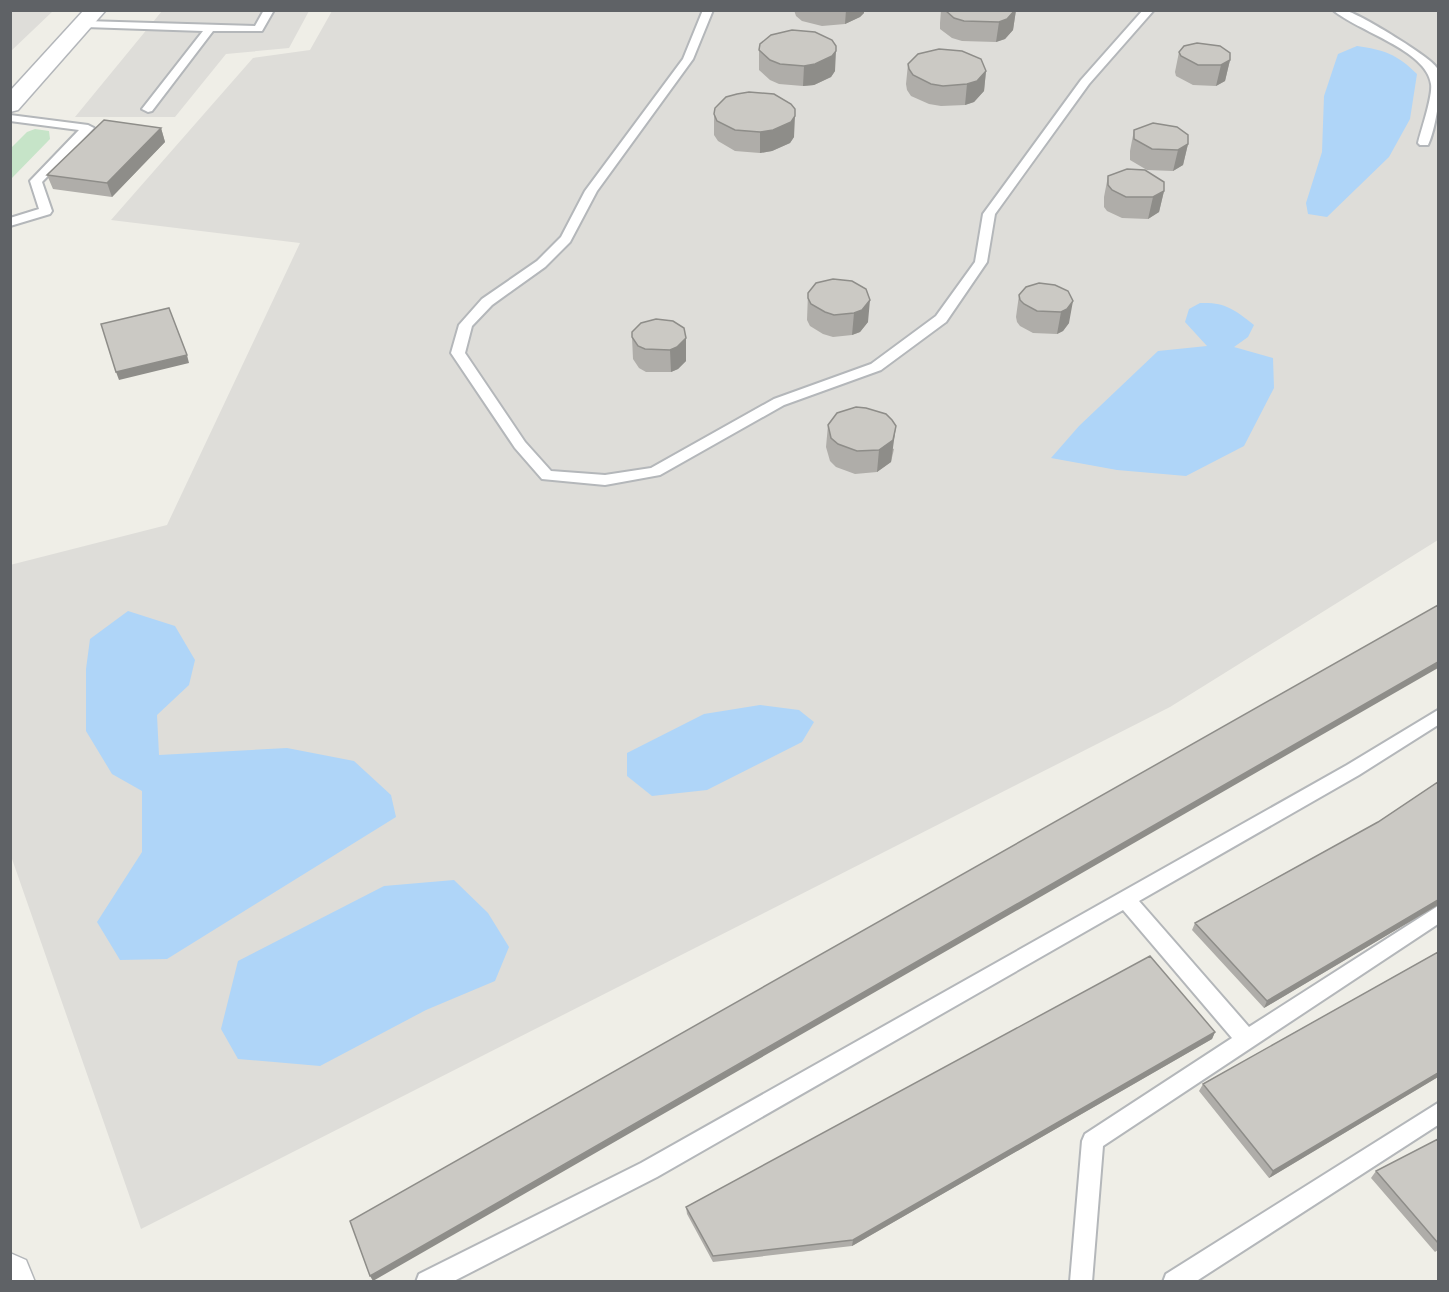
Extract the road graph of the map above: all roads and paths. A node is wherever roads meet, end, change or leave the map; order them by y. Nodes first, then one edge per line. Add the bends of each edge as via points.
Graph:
1 (269, 10) edge
2 (708, 10) edge
3 (1149, 10) edge
4 (1338, 10) edge
5 (91, 17) edge
6 (211, 27) junction
7 (10, 105) edge
8 (148, 109) dead end
9 (10, 118) edge
10 (1424, 143) dead end
11 (10, 222) edge
12 (1438, 717) edge
13 (1125, 899) junction
14 (1438, 914) edge
15 (1247, 1040) junction
16 (1438, 1113) edge
17 (10, 1276) edge
18 (12, 1281) edge
19 (427, 1281) edge
20 (1081, 1281) edge
21 (1174, 1281) edge

1 - 6 lane via 258,29
2 - 3 lane via 688,59 591,191 567,239 541,264 487,302 466,326 458,353 520,445 547,476 605,480 655,472 779,402 876,367 941,319 981,262 989,214 1086,82
4 - 10 lane via 1406,48 1431,67 1437,85
5 - 6 lane
5 - 7 main road
6 - 8 lane
9 - 11 lane via 88,128 36,181 46,211
12 - 13 lane via 1353,770
13 - 15 lane
13 - 19 lane via 649,1170
14 - 15 lane
15 - 20 lane via 1093,1141
16 - 21 lane
17 - 18 main road

